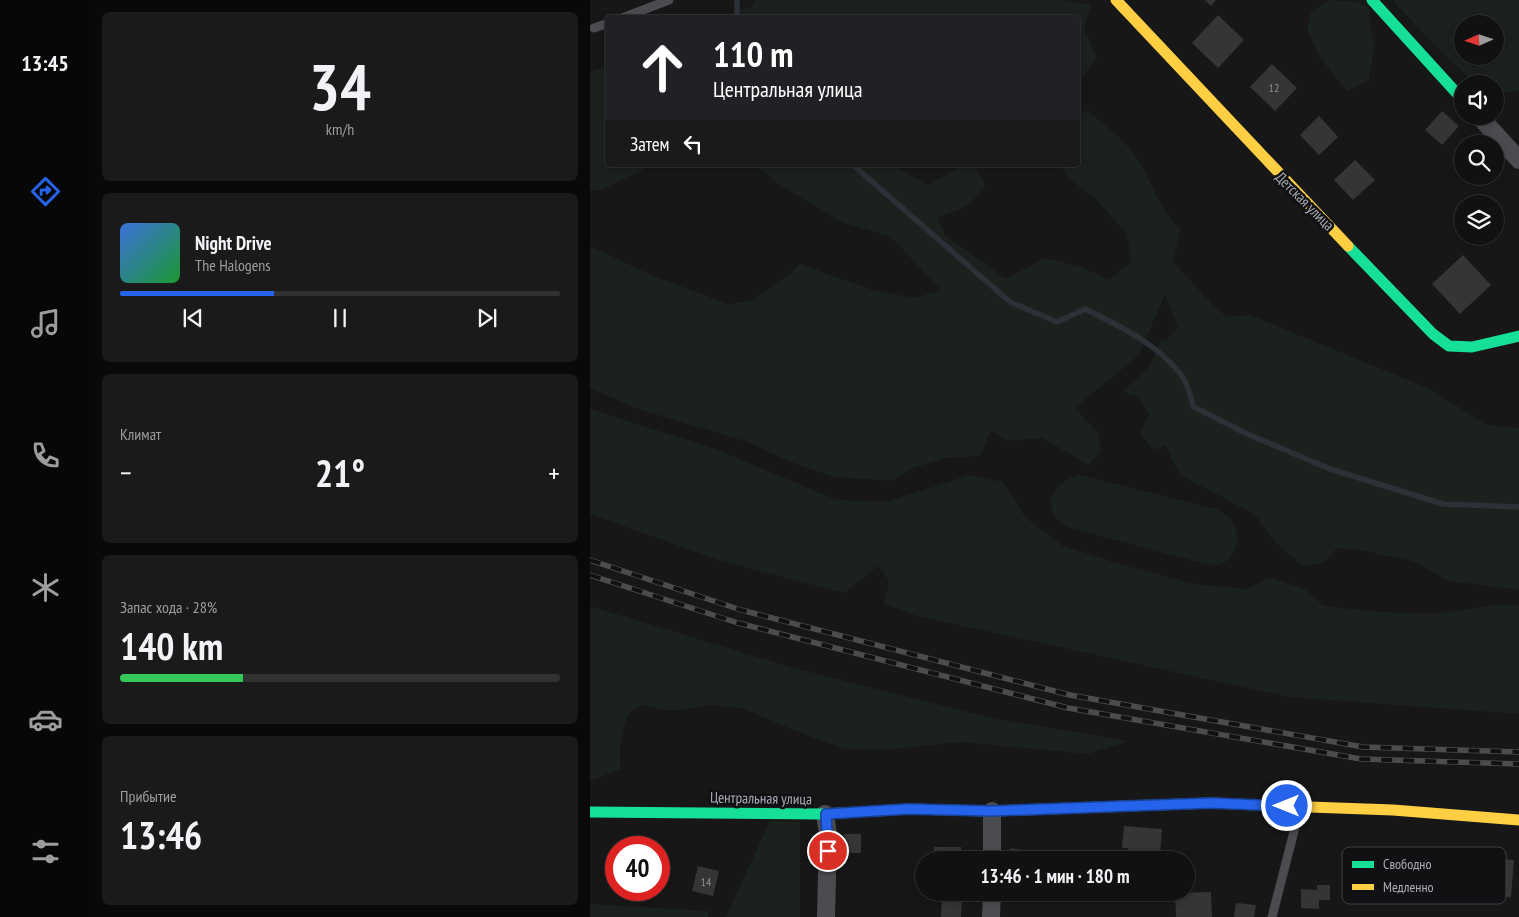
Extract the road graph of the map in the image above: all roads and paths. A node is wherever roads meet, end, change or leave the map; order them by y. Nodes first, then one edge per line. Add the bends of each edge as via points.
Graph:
1 (669, 0) edge
2 (1116, 0) edge
3 (1372, 0) edge
4 (630, 15) edge
5 (605, 24) edge
6 (594, 28) dead end
7 (1454, 90) edge
8 (1487, 125) edge
9 (1519, 160) edge
10 (1519, 336) edge
11 (1301, 805) junction
12 (992, 811) junction
13 (590, 812) edge
14 (826, 814) junction
15 (1519, 820) edge
16 (992, 851) edge
17 (992, 901) edge
18 (826, 917) edge
19 (991, 917) edge
20 (1272, 917) edge

1 - 4 lane
2 - 10 street, Детская улица via 1434,334 1449,346 1472,347
3 - 7 street
5 - 6 lane
8 - 9 street
11 - 12 street, Центральная улица via 1274,807 1211,803
11 - 15 street, Центральная улица
11 - 20 lane
12 - 14 street, Центральная улица via 908,809
12 - 16 street
13 - 14 street, Центральная улица
14 - 18 street
17 - 19 street

